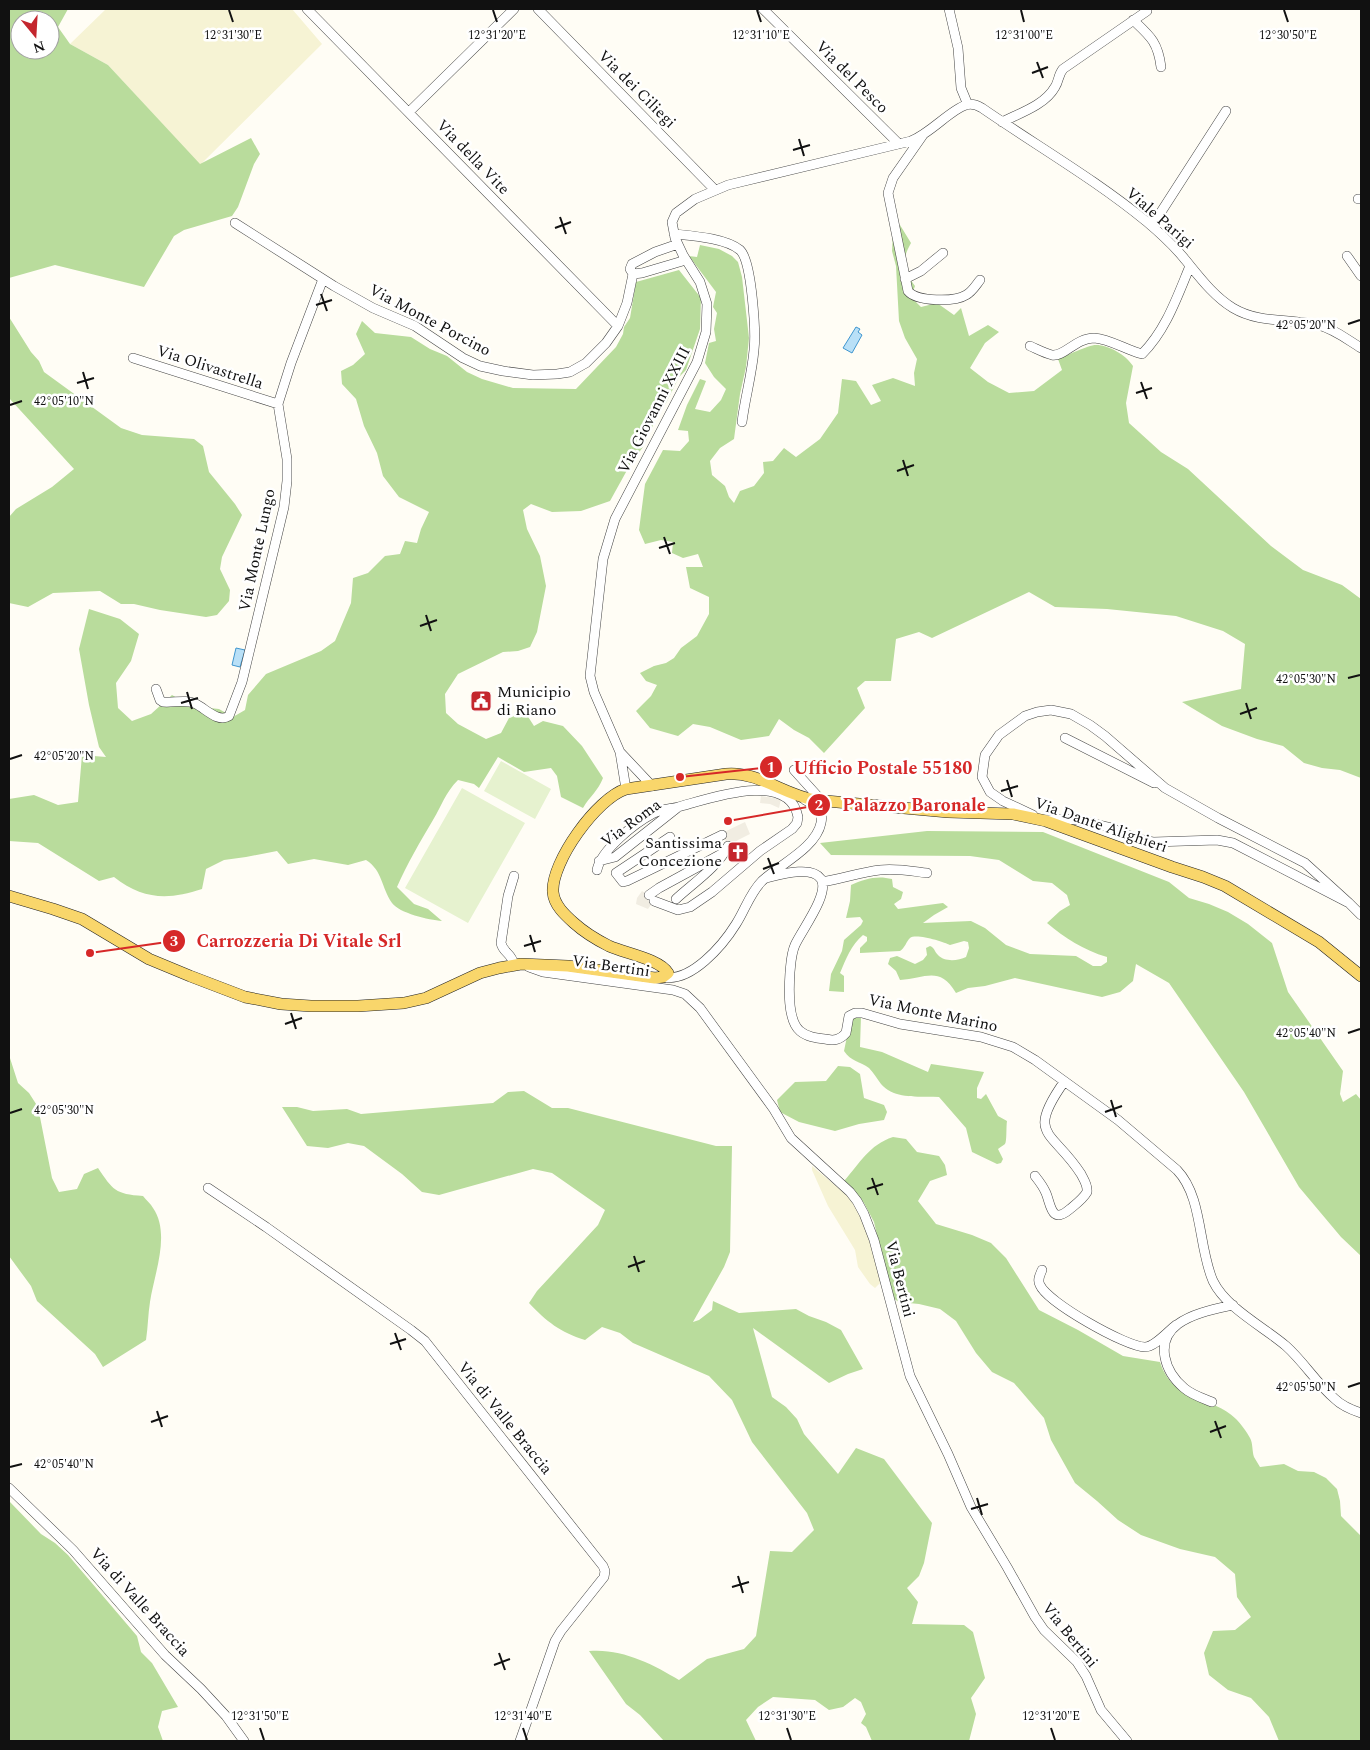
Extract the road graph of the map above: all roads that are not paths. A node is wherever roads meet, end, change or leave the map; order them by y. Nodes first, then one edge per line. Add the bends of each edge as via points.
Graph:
1 (307, 9) edge
2 (514, 9) edge
3 (538, 9) edge
4 (763, 9) edge
5 (949, 9) edge
6 (1147, 11) dead end
7 (1132, 20) junction
8 (1161, 67) dead end
9 (968, 104) junction
10 (1226, 110) dead end
11 (409, 112) junction
12 (1002, 122) junction
13 (924, 135) junction
14 (898, 144) junction
15 (716, 190) junction
16 (235, 223) dead end
17 (1152, 226) junction
18 (674, 234) junction
19 (678, 244) junction
20 (942, 253) dead end
21 (1347, 256) dead end
22 (686, 260) junction
23 (1190, 266) junction
24 (633, 274) junction
25 (1361, 276) edge
26 (323, 279) junction
27 (905, 279) junction
28 (980, 280) dead end
29 (618, 326) junction
30 (1030, 346) dead end
31 (1361, 348) edge
32 (133, 358) dead end
33 (278, 404) junction
34 (742, 422) dead end
35 (156, 689) dead end
36 (1065, 738) dead end
37 (620, 752) junction
38 (794, 770) dead end
39 (652, 786) junction
40 (1165, 788) junction
41 (626, 790) junction
42 (777, 791) junction
43 (801, 797) junction
44 (822, 801) junction
45 (1046, 821) junction
46 (722, 834) dead end
47 (670, 837) dead end
48 (598, 865) dead end
49 (927, 873) dead end
50 (514, 876) dead end
51 (766, 878) junction
52 (822, 882) junction
53 (9, 896) edge
54 (676, 899) dead end
55 (1349, 903) junction
56 (1361, 915) edge
57 (518, 965) junction
58 (1361, 976) edge
59 (663, 978) junction
60 (1064, 1082) junction
61 (1035, 1176) dead end
62 (208, 1188) dead end
63 (1042, 1270) dead end
64 (1232, 1305) junction
65 (1176, 1325) junction
66 (1212, 1402) dead end
67 (1361, 1413) edge
68 (9, 1488) edge
69 (244, 1741) edge
70 (520, 1741) edge
71 (1127, 1741) edge

1 - 11 street, Via della Vite
2 - 11 street
3 - 15 street, Via dei Ciliegi
4 - 14 street, Via del Pesco
5 - 9 street via 957,43 961,88
6 - 7 street
7 - 8 street via 1156,44
7 - 12 street via 1062,69 1056,86 1045,98
9 - 12 street, Viale Parigi via 978,106
9 - 13 street
10 - 17 street
11 - 29 street, Via della Vite
12 - 17 street, Viale Parigi via 1094,182
13 - 14 street
13 - 27 street via 890,185 889,197
14 - 15 street
15 - 18 street via 695,199 676,213 672,222
16 - 26 street, Via Monte Porcino
17 - 23 street, Viale Parigi
18 - 19 street, Via Giovanni XXIII
18 - 34 street via 723,242 739,250 746,259 755,340
19 - 22 street, Via Giovanni XXIII
19 - 24 street, Via Monte Porcino via 635,261 630,269
20 - 27 street via 921,271
21 - 25 street
22 - 24 street
22 - 37 street, Via Giovanni XXIII via 700,282 707,304 708,326 704,343 616,519 604,559 590,676
23 - 30 street via 1163,328 1142,354 1101,339 1082,340 1056,355
23 - 31 street, Viale Parigi via 1223,301 1248,315 1264,320 1321,326
24 - 29 street, Via Monte Porcino
26 - 29 street, Via Monte Porcino via 373,308 418,328 468,361 503,371 544,375 570,372 586,363
26 - 33 street, Via Monte Lungo
27 - 28 street via 910,294 932,299 962,297 971,292
32 - 33 street, Via Olivastrella
33 - 35 street, Via Monte Lungo via 287,459 285,500 242,682 228,716 219,718 190,702 163,702
36 - 40 street
37 - 39 street, Via Giovanni XXIII
37 - 41 street, Via Giovanni XXIII
38 - 44 street
39 - 41 main road, Via Dante Alighieri
39 - 42 main road, Via Dante Alighieri via 737,774 747,775
40 - 45 street via 1079,717 1058,711 1033,713 1020,718 996,738 986,753 982,774 992,794
40 - 55 street via 1304,862
41 - 59 main road via 603,803 577,834 556,875 554,897 577,926 608,946 661,966 668,973
42 - 43 main road, Via Dante Alighieri
42 - 48 street via 729,793 658,811 616,841
42 - 54 street via 798,813 797,823 792,829 690,907 678,910 652,898 659,888 727,849
43 - 44 main road, Via Dante Alighieri
43 - 51 street via 820,811 819,828 805,846
44 - 45 main road, Via Dante Alighieri via 1013,814
45 - 55 street via 1079,820 1149,842 1217,840 1233,843
45 - 58 main road, Via Dante Alighieri via 1225,886 1318,942
46 - 47 street via 623,882 616,873
49 - 52 street via 880,870
50 - 57 street via 501,943
51 - 52 street via 808,872
51 - 59 street via 714,953 686,974
52 - 60 street, Via Monte Marino via 819,899 792,956 791,1007 799,1030 812,1037 838,1039 846,1033 849,1016 862,1013 900,1024 1001,1043 1030,1057
53 - 57 main road via 82,919 171,969 245,997 272,1003 310,1006 397,1004 426,998 480,973
55 - 56 street
57 - 59 main road via 568,966
57 - 71 street, Via Bertini via 543,972 685,994 700,1008 791,1138 850,1192 864,1214 874,1240 910,1376 971,1507 1035,1617 1077,1662 1101,1710
60 - 61 street via 1044,1116 1045,1125 1052,1140 1079,1172 1087,1192 1066,1212 1055,1214
60 - 64 street, Via Monte Marino via 1118,1120 1180,1173 1192,1197 1212,1280
62 - 70 street, Via di Valle Braccia via 425,1341 603,1566 603,1579 561,1631 552,1648
63 - 65 street via 1039,1283 1049,1297 1123,1340 1149,1347
64 - 65 street
64 - 67 street, Via Monte Marino via 1286,1347 1336,1400
65 - 66 street via 1165,1345 1168,1369 1186,1390
68 - 69 street, Via di Valle Braccia via 74,1550 165,1656 226,1716

